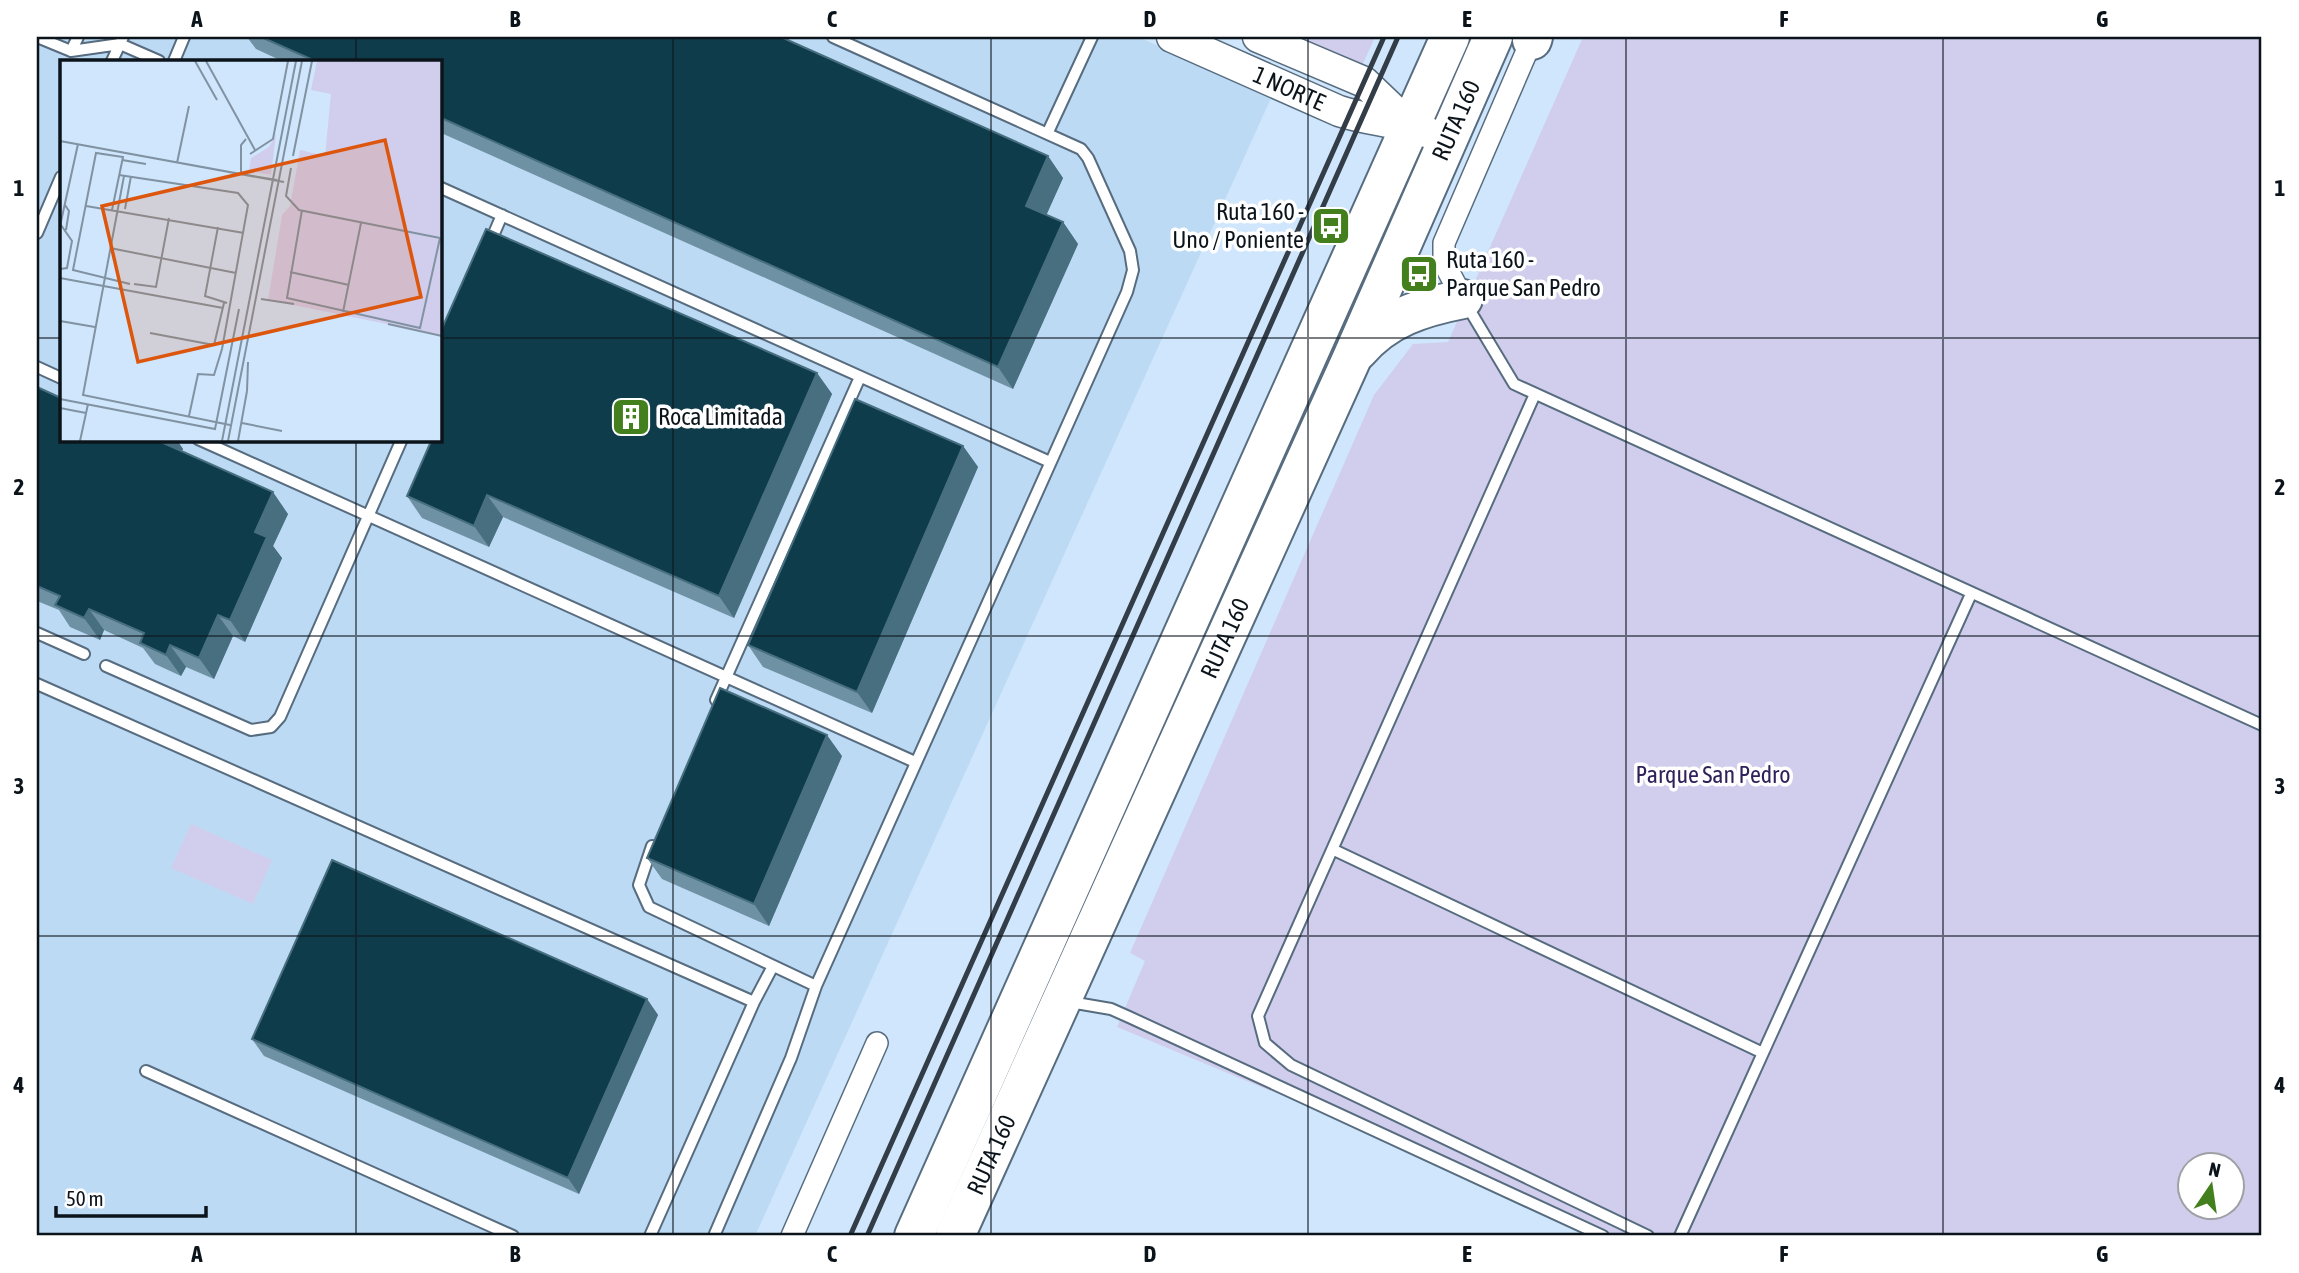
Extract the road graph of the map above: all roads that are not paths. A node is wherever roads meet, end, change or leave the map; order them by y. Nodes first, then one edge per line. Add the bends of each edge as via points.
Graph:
1 (37, 37) edge
2 (78, 37) edge
3 (184, 37) edge
4 (833, 37) edge
5 (1092, 37) edge
6 (1172, 37) edge
7 (1258, 37) edge
8 (1450, 37) edge
9 (1493, 37) edge
10 (1533, 38) edge
11 (122, 40) edge
12 (71, 51) junction
13 (112, 60) edge
14 (157, 60) edge
15 (174, 60) edge
16 (1409, 125) junction
17 (1048, 132) junction
18 (1448, 141) junction
19 (60, 179) edge
20 (441, 188) edge
21 (502, 215) junction
22 (37, 233) edge
23 (486, 251) edge
24 (1463, 299) junction
25 (1352, 358) junction
26 (37, 367) edge
27 (860, 377) junction
28 (60, 378) edge
29 (1535, 394) junction
30 (202, 441) edge
31 (401, 441) edge
32 (1050, 462) junction
33 (368, 516) junction
34 (1971, 594) junction
35 (37, 633) edge
36 (84, 654) dead end
37 (106, 666) dead end
38 (726, 677) junction
39 (37, 684) edge
40 (713, 706) edge
41 (2262, 725) edge
42 (915, 762) junction
43 (658, 832) edge
44 (1334, 850) junction
45 (773, 966) junction
46 (816, 986) junction
47 (1060, 1001) junction
48 (754, 1002) junction
49 (877, 1043) dead end
50 (1763, 1053) junction
51 (146, 1071) dead end
52 (513, 1236) edge
53 (650, 1236) edge
54 (715, 1236) edge
55 (792, 1236) edge
56 (914, 1236) edge
57 (954, 1236) edge
58 (1603, 1236) edge
59 (1648, 1236) edge
60 (1681, 1236) edge

1 - 12 lane
2 - 12 lane
3 - 15 lane
4 - 17 lane
5 - 17 lane
6 - 16 street, 1 NORTE via 1339,111
7 - 16 street, 1 NORTE via 1364,82
8 - 16 highway, RUTA 160
9 - 18 highway, RUTA 160
10 - 24 street via 1444,243 1444,263
11 - 12 lane
11 - 13 lane
11 - 14 lane
16 - 18 street, 1 NORTE
16 - 56 highway, RUTA 160
17 - 32 lane via 1073,143 1088,158 1130,251 1133,270
18 - 25 highway, RUTA 160
19 - 22 lane
20 - 21 lane
21 - 23 lane
21 - 27 lane
24 - 25 highway via 1399,318 1371,337
24 - 29 lane via 1514,384
25 - 47 highway, RUTA 160
26 - 28 lane
27 - 32 lane
27 - 38 lane
29 - 34 lane
29 - 44 lane
30 - 33 lane
31 - 33 lane
32 - 42 lane
33 - 37 lane via 280,717 271,727 251,730
33 - 38 lane
34 - 41 lane
34 - 50 lane
35 - 36 lane
38 - 40 lane
38 - 42 lane
39 - 48 lane
42 - 46 lane
43 - 45 lane via 639,877 639,892 649,907
44 - 50 lane
44 - 59 lane via 1258,1016 1265,1043 1291,1065
45 - 46 lane
45 - 48 lane
46 - 54 lane via 791,1058
47 - 57 highway, RUTA 160
47 - 58 lane via 1111,1009
48 - 53 lane
49 - 55 street
50 - 60 lane
51 - 52 lane

